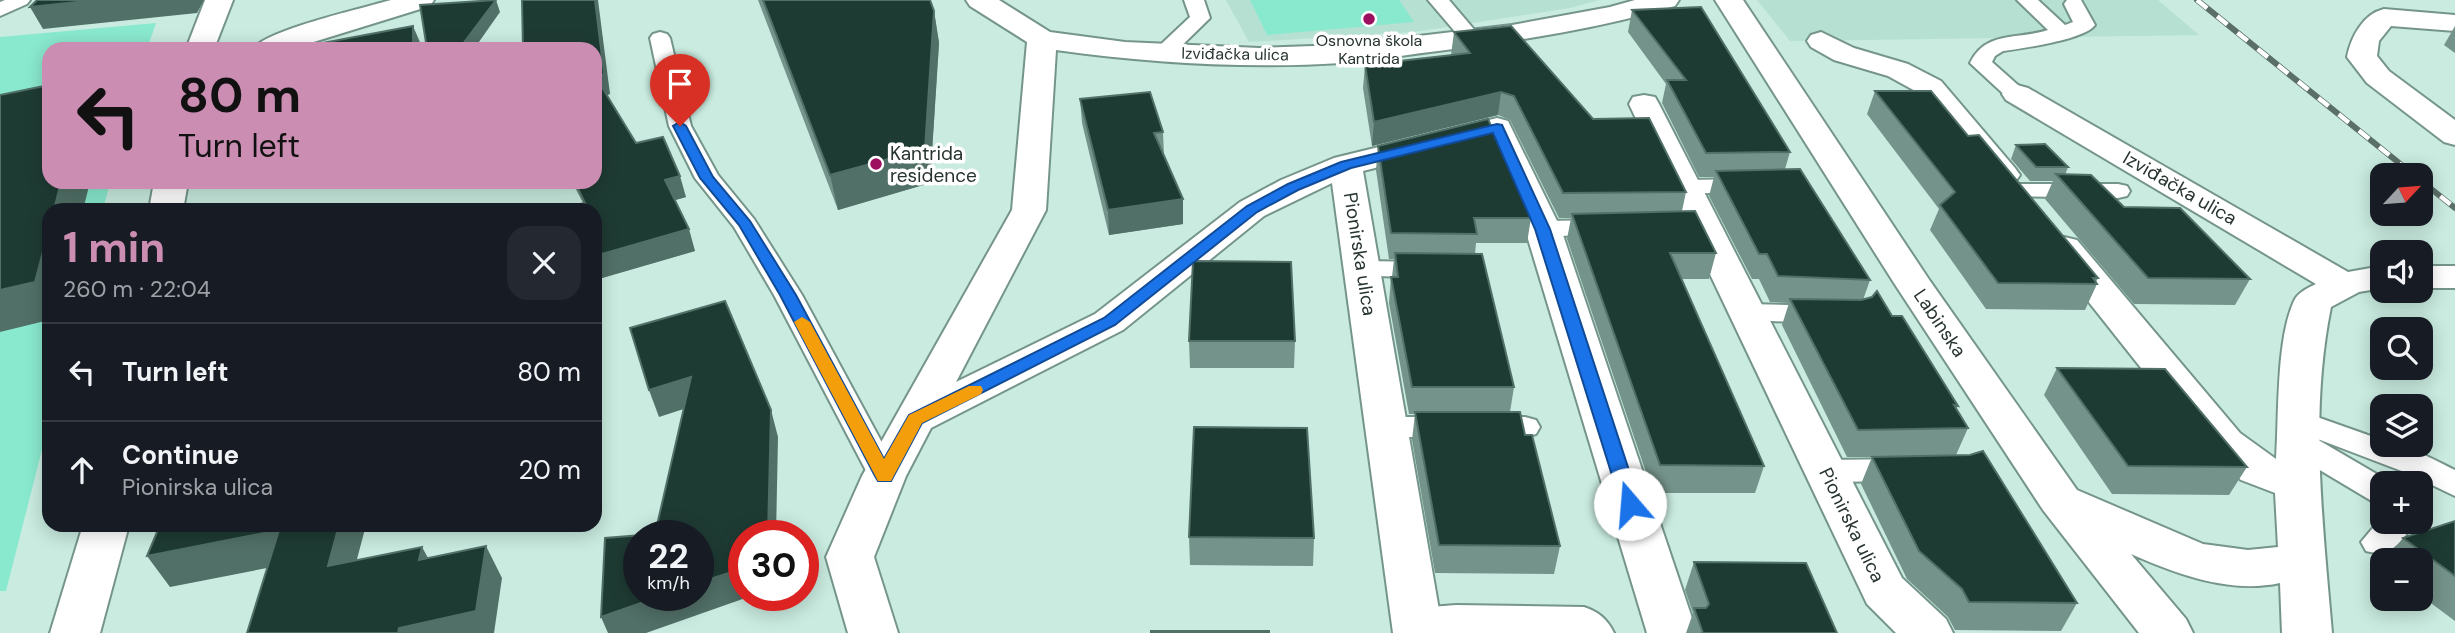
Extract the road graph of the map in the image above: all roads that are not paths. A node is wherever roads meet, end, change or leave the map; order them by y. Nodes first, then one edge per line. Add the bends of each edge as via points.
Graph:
1 (20, 0) edge
2 (219, 0) edge
3 (420, 0) edge
4 (980, 0) edge
5 (1194, 0) edge
6 (1438, 0) edge
7 (1665, 0) edge
8 (1730, 0) edge
9 (2027, 0) edge
10 (2415, 0) edge
11 (2074, 4) dead end
12 (0, 10) edge
13 (2384, 18) junction
14 (2455, 23) edge
15 (2062, 33) junction
16 (1470, 37) junction
17 (660, 38) dead end
18 (1042, 39) junction
19 (1821, 41) dead end
20 (203, 42) edge
21 (280, 42) edge
22 (1163, 53) junction
23 (2017, 94) joint
24 (1644, 104) dead end
25 (2455, 135) edge
26 (1346, 165) junction
27 (1773, 186) edge
28 (1685, 187) junction
29 (2017, 191) junction
30 (2118, 191) dead end
31 (1637, 228) edge
32 (1543, 229) junction
33 (1362, 269) junction
34 (1452, 270) edge
35 (2433, 277) edge
36 (2455, 277) edge
37 (2362, 281) edge
38 (1747, 313) junction
39 (1853, 315) edge
40 (915, 419) junction
41 (1387, 427) junction
42 (1525, 427) edge
43 (2299, 432) junction
44 (1930, 469) edge
45 (1825, 471) junction
46 (884, 476) junction
47 (2370, 483) edge
48 (2297, 484) junction
49 (2455, 484) edge
50 (2059, 499) junction
51 (104, 532) edge
52 (2302, 559) junction
53 (1418, 628) edge
54 (75, 633) edge
55 (873, 633) edge
56 (1596, 633) edge
57 (1672, 633) edge
58 (1928, 633) edge
59 (2168, 633) edge
60 (2308, 633) edge

1 - 12 lane
2 - 20 street
3 - 21 street
4 - 18 street, Izviđačka ulica
5 - 22 lane via 1200,18
6 - 16 lane
7 - 16 street, Izviđačka ulica via 1613,15
8 - 50 street, Labinska
9 - 15 lane
10 - 13 street
11 - 15 lane via 2085,25
13 - 14 street
13 - 25 street via 2365,40 2362,57 2378,78
15 - 23 lane via 1986,52 1981,63
16 - 22 street, Izviđačka ulica via 1342,54
17 - 46 lane via 680,126 706,178 745,224 766,259
18 - 22 street, Izviđačka ulica
18 - 40 street via 1029,210
19 - 29 street via 1844,54 1898,70 1930,88
23 - 37 street, Izviđačka ulica
24 - 28 street, Pionirska ulica
26 - 32 street via 1497,128
26 - 33 street, Pionirska ulica
26 - 40 street, Pionirska ulica via 1252,209 1109,322
27 - 28 lane
28 - 38 street, Pionirska ulica via 1691,228
29 - 30 lane
29 - 48 street via 2225,444 2256,469
31 - 32 lane
32 - 57 street
33 - 34 lane
33 - 41 street, Pionirska ulica
35 - 36 street
37 - 43 street via 2313,301 2303,346
38 - 39 lane
38 - 45 street, Pionirska ulica
40 - 46 street
41 - 42 lane
41 - 53 street, Pionirska ulica
43 - 47 lane
43 - 48 street
43 - 49 lane via 2418,465
44 - 45 lane
45 - 58 street, Pionirska ulica via 1884,591
46 - 55 street via 850,557
48 - 52 street
50 - 52 street via 2149,543 2221,566 2270,567
50 - 59 street, Labinska
51 - 54 street
52 - 60 street
53 - 56 lane via 1456,619 1584,621

